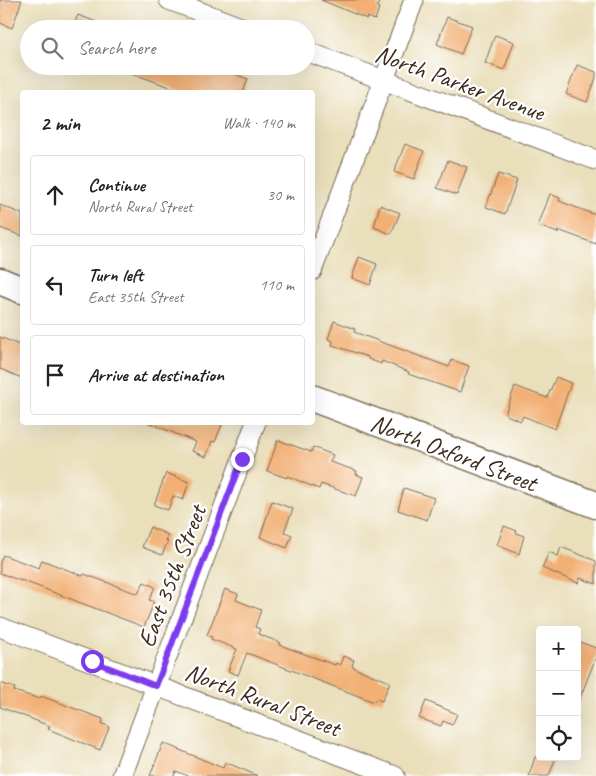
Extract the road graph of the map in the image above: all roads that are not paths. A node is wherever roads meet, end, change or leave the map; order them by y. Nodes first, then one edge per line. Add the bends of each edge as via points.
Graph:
1 (169, 0) edge
2 (414, 0) edge
3 (222, 20) edge
4 (315, 54) edge
5 (384, 80) junction
6 (596, 160) edge
7 (315, 263) edge
8 (0, 281) edge
9 (20, 289) edge
10 (315, 399) edge
11 (255, 425) edge
12 (596, 506) edge
13 (0, 627) edge
14 (156, 686) junction
15 (122, 776) edge
16 (395, 776) edge

1 - 3 street
2 - 5 street
4 - 5 street, North Parker Avenue
5 - 6 street, North Parker Avenue
5 - 7 street
8 - 9 street
10 - 12 street, North Oxford Street
11 - 14 street, East 35th Street
13 - 14 street, North Rural Street
14 - 15 street, East 35th Street
14 - 16 street, North Rural Street

